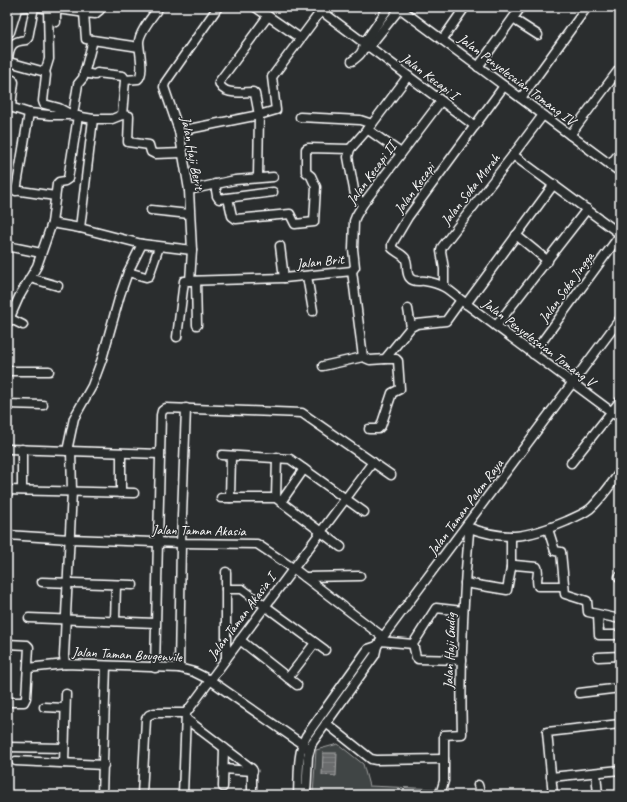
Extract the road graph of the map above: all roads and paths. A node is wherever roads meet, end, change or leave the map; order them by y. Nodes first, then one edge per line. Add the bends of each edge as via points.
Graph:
1 (18, 7) edge
2 (34, 7) edge
3 (100, 7) edge
4 (159, 7) edge
5 (218, 7) edge
6 (255, 7) edge
7 (389, 7) edge
8 (399, 7) edge
9 (465, 7) edge
10 (521, 7) edge
11 (587, 7) edge
12 (55, 9) edge
13 (318, 9) edge
14 (84, 13) junction
15 (268, 16) junction
16 (512, 19) junction
17 (56, 22) dead end
18 (7, 33) edge
19 (538, 35) dead end
20 (300, 38) junction
21 (93, 40) junction
22 (442, 40) junction
23 (366, 46) junction
24 (139, 47) junction
25 (352, 61) dead end
26 (478, 67) junction
27 (620, 68) edge
28 (45, 72) junction
29 (84, 73) junction
30 (408, 76) junction
31 (7, 79) edge
32 (125, 79) junction
33 (504, 86) junction
34 (521, 98) junction
35 (441, 101) junction
36 (9, 106) edge
37 (29, 113) junction
38 (122, 114) junction
39 (74, 115) junction
40 (259, 115) junction
41 (543, 115) junction
42 (300, 117) dead end
43 (93, 118) junction
44 (369, 126) junction
45 (475, 126) junction
46 (179, 130) junction
47 (570, 135) junction
48 (350, 149) junction
49 (620, 152) edge
50 (183, 153) junction
51 (401, 153) junction
52 (513, 155) junction
53 (610, 165) junction
54 (620, 172) edge
55 (273, 177) dead end
56 (258, 178) junction
57 (215, 184) junction
58 (554, 184) junction
59 (7, 189) edge
60 (189, 190) junction
61 (16, 191) junction
62 (273, 192) dead end
63 (55, 196) junction
64 (228, 198) junction
65 (363, 204) junction
66 (587, 209) junction
67 (151, 210) dead end
68 (189, 214) junction
69 (52, 223) junction
70 (80, 228) junction
71 (620, 234) edge
72 (516, 235) junction
73 (142, 244) junction
74 (7, 246) edge
75 (280, 246) dead end
76 (159, 247) junction
77 (192, 250) junction
78 (41, 253) junction
79 (548, 261) junction
80 (352, 271) junction
81 (128, 272) junction
82 (307, 276) junction
83 (30, 278) junction
84 (284, 278) junction
85 (193, 281) junction
86 (58, 286) dead end
87 (444, 286) junction
88 (463, 302) junction
89 (408, 309) dead end
90 (313, 311) dead end
91 (620, 319) edge
92 (23, 325) dead end
93 (197, 325) dead end
94 (496, 326) junction
95 (411, 327) junction
96 (177, 337) dead end
97 (533, 354) junction
98 (363, 357) junction
99 (385, 359) junction
100 (323, 366) dead end
101 (7, 371) edge
102 (48, 371) dead end
103 (573, 384) junction
104 (620, 401) edge
105 (7, 404) edge
106 (43, 405) dead end
107 (186, 408) junction
108 (612, 412) junction
109 (620, 418) edge
110 (369, 429) dead end
111 (9, 449) dead end
112 (22, 449) junction
113 (69, 451) junction
114 (121, 453) junction
115 (160, 454) junction
116 (222, 455) dead end
117 (232, 456) junction
118 (277, 457) junction
119 (373, 462) junction
120 (571, 463) dead end
121 (304, 469) junction
122 (391, 474) dead end
123 (619, 477) edge
124 (7, 490) edge
125 (22, 490) junction
126 (72, 491) junction
127 (121, 493) junction
128 (134, 493) dead end
129 (221, 498) dead end
130 (230, 498) junction
131 (345, 499) junction
132 (278, 500) junction
133 (364, 512) dead end
134 (468, 528) junction
135 (548, 529) junction
136 (321, 532) junction
137 (7, 535) edge
138 (511, 536) junction
139 (70, 539) junction
140 (158, 542) junction
141 (181, 543) junction
142 (341, 547) dead end
143 (293, 568) junction
144 (511, 568) junction
145 (226, 572) dead end
146 (360, 576) dead end
147 (305, 577) junction
148 (42, 582) dead end
149 (68, 583) junction
150 (465, 583) junction
151 (116, 585) junction
152 (133, 585) dead end
153 (564, 586) junction
154 (226, 589) junction
155 (265, 606) junction
156 (463, 611) junction
157 (598, 615) junction
158 (29, 618) dead end
159 (67, 619) junction
160 (620, 619) edge
161 (115, 621) junction
162 (155, 623) junction
163 (620, 636) edge
164 (240, 640) junction
165 (380, 641) junction
166 (315, 643) junction
167 (7, 644) edge
168 (413, 644) junction
169 (325, 650) dead end
170 (620, 656) edge
171 (598, 657) dead end
172 (226, 658) junction
173 (462, 660) junction
174 (59, 665) junction
175 (106, 666) junction
176 (28, 668) junction
177 (155, 668) junction
178 (179, 668) junction
179 (288, 678) junction
180 (210, 680) junction
181 (298, 685) dead end
182 (348, 685) junction
183 (620, 688) edge
184 (579, 693) dead end
185 (66, 694) dead end
186 (7, 702) edge
187 (44, 707) dead end
188 (66, 708) junction
189 (186, 716) junction
190 (326, 723) junction
191 (620, 724) edge
192 (302, 744) junction
193 (7, 747) edge
194 (64, 748) junction
195 (224, 748) junction
196 (309, 750) junction
197 (444, 759) junction
198 (16, 761) dead end
199 (64, 763) junction
200 (104, 765) junction
201 (223, 769) junction
202 (620, 770) edge
203 (253, 771) junction
204 (596, 773) junction
205 (551, 777) junction
206 (478, 785) dead end
207 (222, 787) dead end
208 (102, 795) edge
209 (142, 795) edge
210 (183, 795) edge
211 (252, 795) edge
212 (298, 795) edge
213 (306, 795) edge
214 (440, 795) edge
215 (481, 795) edge
216 (553, 795) edge
217 (598, 795) edge

1 - 2 street
1 - 18 street via 11,31
2 - 12 street
2 - 28 street via 28,38 14,43 8,60
3 - 14 street via 95,14
4 - 24 street via 141,34
5 - 46 street, Jalan Haji Berit via 165,83
6 - 15 street
7 - 23 street
8 - 22 street, Jalan Penyelesaian Tomang IV
8 - 23 street
9 - 22 street
10 - 16 street
11 - 34 street
12 - 14 street
12 - 17 street
12 - 28 street
13 - 20 street
13 - 23 street, Jalan Kecapi I
14 - 21 street via 86,38
15 - 20 street
15 - 40 street via 219,82 230,92 254,93
16 - 19 street
16 - 26 street
20 - 40 street via 272,77 276,110
21 - 24 street
21 - 29 street
22 - 26 street, Jalan Penyelesaian Tomang IV
23 - 25 street
23 - 30 street, Jalan Kecapi I
24 - 32 street via 140,78
26 - 33 street, Jalan Penyelesaian Tomang IV
27 - 47 street
28 - 39 street via 44,104
29 - 32 street via 123,76
29 - 39 street via 78,84
30 - 35 street, Jalan Kecapi I
30 - 44 street
31 - 36 street via 14,82
32 - 38 street
33 - 34 street, Jalan Penyelesaian Tomang IV
33 - 45 street, Jalan Kecapi
34 - 41 street, Jalan Penyelesaian Tomang IV
35 - 45 street, Jalan Kecapi I
35 - 51 street, Jalan Kecapi II
36 - 37 street
37 - 39 street
37 - 61 street
38 - 43 street via 112,118
38 - 50 street via 129,116 128,142 150,145 153,154
39 - 43 street
39 - 63 street via 68,179 59,182
40 - 46 street
40 - 56 street
41 - 47 street, Jalan Penyelesaian Tomang IV
41 - 52 street, Jalan Soka Merah
42 - 44 street via 360,120
43 - 70 street
44 - 48 street
44 - 51 street
45 - 87 street, Jalan Kecapi via 408,217 392,244 392,248 404,256 411,279
46 - 50 street, Jalan Haji Berit
47 - 53 street, Jalan Penyelesaian Tomang IV
48 - 64 street via 308,148 306,151 306,172 316,187 314,222 295,224 290,214 236,219
48 - 65 street via 348,161 354,195
49 - 53 street
50 - 60 street, Jalan Haji Berit
51 - 65 street, Jalan Kecapi II
52 - 58 street
52 - 87 street, Jalan Soka Merah via 442,247
53 - 54 street, Jalan Penyelesaian Tomang IV
55 - 56 street
56 - 57 street
57 - 60 street
57 - 64 street via 218,198
58 - 66 street
58 - 72 street
59 - 61 street
60 - 68 street, Jalan Haji Berit
61 - 63 street
62 - 64 street
63 - 69 street
65 - 80 street, Jalan Kecapi II via 354,221 355,267
66 - 71 street
66 - 79 street
67 - 68 street
68 - 77 street, Jalan Haji Berit
69 - 70 street
69 - 78 street
70 - 73 street
71 - 97 street, Jalan Soka Jingga
72 - 79 street
72 - 88 street
73 - 76 street
73 - 81 street
74 - 78 street
75 - 84 street
76 - 77 street
76 - 81 street via 149,276
77 - 85 street, Jalan Haji Berit
78 - 83 street
79 - 94 street
80 - 82 street, Jalan Brit
80 - 98 street, Jalan Brit
81 - 113 street via 102,359 92,386 74,418
82 - 84 street, Jalan Brit
82 - 90 street
83 - 86 street
83 - 92 street via 10,316
84 - 85 street, Jalan Brit
85 - 93 street, Jalan Haji Berit
85 - 96 street via 183,281
87 - 88 street, Jalan Penyelesaian Tomang V
88 - 94 street, Jalan Penyelesaian Tomang V
88 - 95 street via 446,321
89 - 95 street
91 - 103 street, Jalan Taman Palem Raya
94 - 97 street, Jalan Penyelesaian Tomang V
95 - 99 street
97 - 103 street, Jalan Penyelesaian Tomang V
98 - 99 street via 370,360
98 - 100 street
99 - 110 street via 398,361 400,389 392,394 381,426 378,429
101 - 102 street
103 - 108 street, Jalan Penyelesaian Tomang V
103 - 134 street, Jalan Taman Palem Raya
104 - 108 street
105 - 106 street
107 - 115 street via 166,408 162,411
107 - 119 street via 302,413
107 - 141 street
108 - 109 street, Jalan Penyelesaian Tomang V
108 - 120 street
111 - 112 street
112 - 113 street
112 - 125 street
113 - 114 street
113 - 126 street
114 - 115 street
114 - 127 street
115 - 140 street
116 - 117 street
117 - 118 street
117 - 130 street
118 - 121 street via 290,459
118 - 132 street
119 - 122 street
119 - 131 street, Jalan Taman Akasia I
121 - 131 street
121 - 132 street
123 - 135 street via 592,507
124 - 125 street
125 - 126 street
126 - 127 street
126 - 139 street
127 - 128 street
129 - 130 street
130 - 132 street
131 - 133 street
131 - 136 street, Jalan Taman Akasia I
132 - 136 street
134 - 138 street
134 - 150 street, Jalan Haji Gudig
134 - 165 street, Jalan Taman Palem Raya
135 - 138 street
135 - 153 street via 555,551 561,552
136 - 142 street
136 - 143 street, Jalan Taman Akasia I
137 - 139 street, Jalan Taman Akasia
138 - 144 street
139 - 140 street, Jalan Taman Akasia
139 - 149 street
140 - 141 street, Jalan Taman Akasia
140 - 162 street
141 - 143 street, Jalan Taman Akasia via 257,544
141 - 178 street
143 - 147 street, Jalan Taman Akasia
143 - 155 street, Jalan Taman Akasia I
144 - 150 street via 507,590
144 - 153 street via 515,565 536,567 538,586
145 - 154 street
146 - 147 street
147 - 165 street, Jalan Taman Akasia
148 - 149 street
149 - 151 street
149 - 159 street
150 - 156 street, Jalan Haji Gudig
151 - 152 street
151 - 161 street
153 - 157 street via 565,594 587,601 587,612
154 - 155 street via 242,589
154 - 172 street
155 - 164 street, Jalan Taman Akasia I
155 - 166 street
156 - 168 street via 436,608
156 - 173 street, Jalan Haji Gudig
157 - 160 street
157 - 163 street via 599,635
158 - 159 street
159 - 161 street
159 - 174 street via 64,656
161 - 162 street
162 - 177 street
164 - 172 street, Jalan Taman Akasia I
164 - 179 street
165 - 168 street
165 - 182 street, Jalan Taman Palem Raya via 368,650
166 - 169 street
166 - 179 street
167 - 176 street via 29,646
168 - 173 street via 418,659
170 - 171 street
172 - 180 street, Jalan Taman Akasia I
173 - 197 street, Jalan Haji Gudig via 462,734 444,735
174 - 175 street, Jalan Taman Bougenvile
174 - 176 street, Jalan Taman Bougenvile
175 - 177 street, Jalan Taman Bougenvile
175 - 200 street
176 - 186 street via 25,700
177 - 178 street, Jalan Taman Bougenvile
178 - 180 street, Jalan Taman Bougenvile
179 - 181 street
180 - 189 street, Jalan Taman Akasia I
180 - 192 street, Jalan Taman Bougenvile
182 - 190 street, Jalan Taman Palem Raya
182 - 192 street, Jalan Taman Palem Raya
183 - 184 street
185 - 188 street
187 - 188 street
188 - 194 street
189 - 195 street
189 - 209 street via 154,713 146,719
189 - 210 street
190 - 196 street, Jalan Taman Palem Raya
190 - 197 street via 371,759
191 - 205 street via 547,732
192 - 196 street, Jalan Taman Bougenvile
192 - 212 street, Jalan Taman Palem Raya
193 - 194 street
194 - 199 street
195 - 201 street
195 - 203 street
196 - 213 street, Jalan Taman Palem Raya
197 - 214 street via 444,781
198 - 199 street
199 - 200 street
200 - 208 street
201 - 203 street
201 - 207 street
202 - 204 street
203 - 211 street
204 - 205 street
204 - 217 street
205 - 216 street
206 - 215 street

